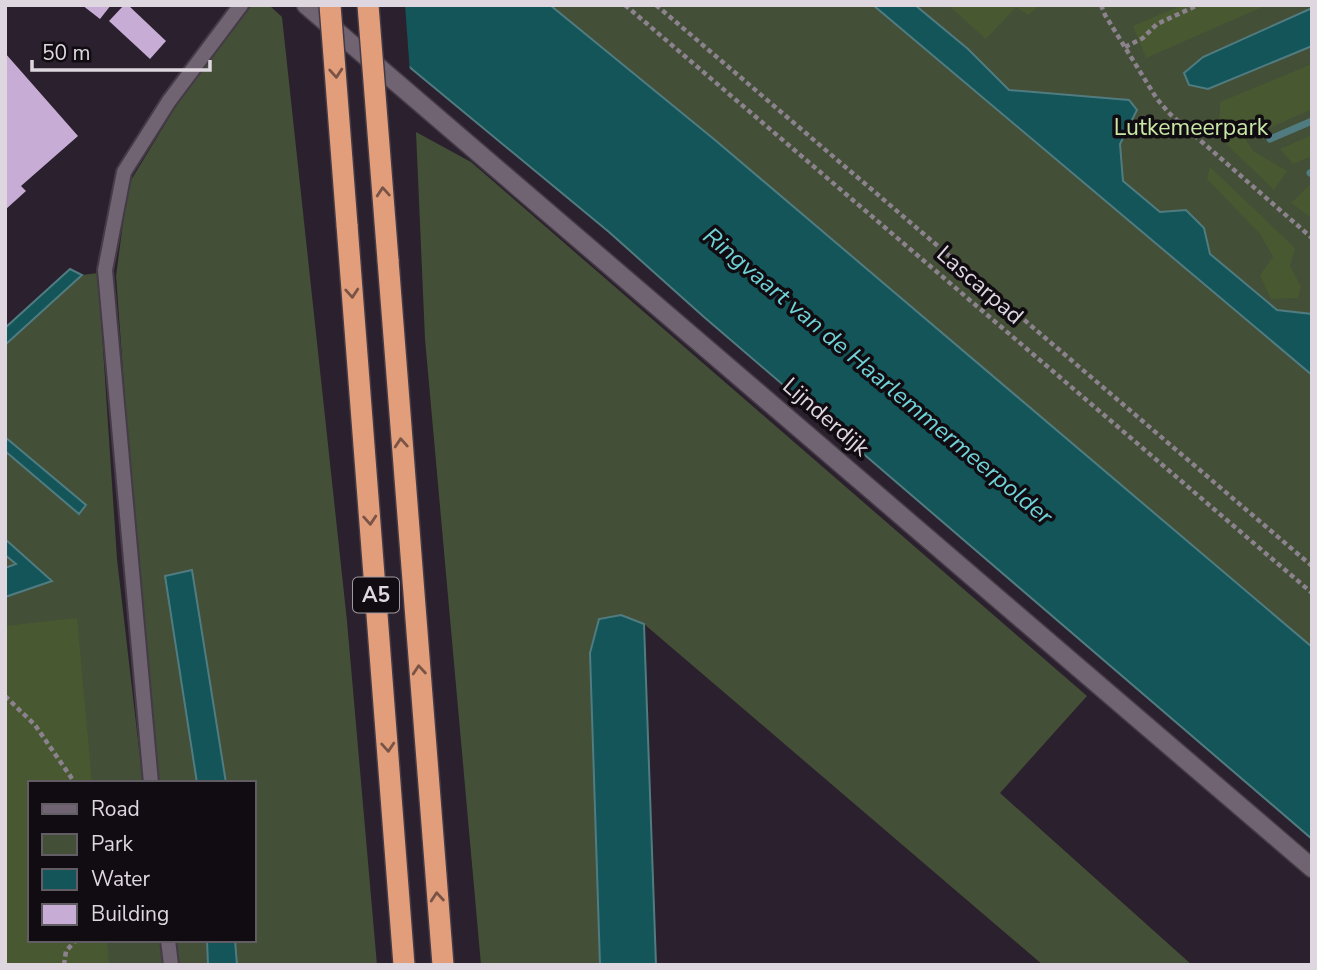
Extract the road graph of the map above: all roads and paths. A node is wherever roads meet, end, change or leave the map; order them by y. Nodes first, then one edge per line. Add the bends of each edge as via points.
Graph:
1 (241, 5) edge
2 (306, 5) edge
3 (330, 5) edge
4 (368, 5) edge
5 (625, 5) edge
6 (656, 5) edge
7 (1101, 5) edge
8 (1198, 5) edge
9 (1125, 47) junction
10 (1312, 238) edge
11 (1312, 566) edge
12 (1312, 593) edge
13 (5, 696) edge
14 (74, 781) edge
15 (151, 781) edge
16 (1312, 868) edge
17 (74, 942) edge
18 (168, 942) edge
19 (64, 965) edge
20 (171, 965) edge
21 (404, 965) edge
22 (443, 965) edge

1 - 15 lane via 169,101 124,172 105,270
2 - 16 street, Lijnderdijk
3 -> 21 highway, A5, bridge
22 -> 4 highway, A5, bridge
5 - 12 path, Lascarpad
6 - 11 path
7 - 9 path
8 - 9 path via 1157,24
9 - 10 path via 1170,114
13 - 14 path via 35,725
17 - 19 path via 66,951
18 - 20 lane

